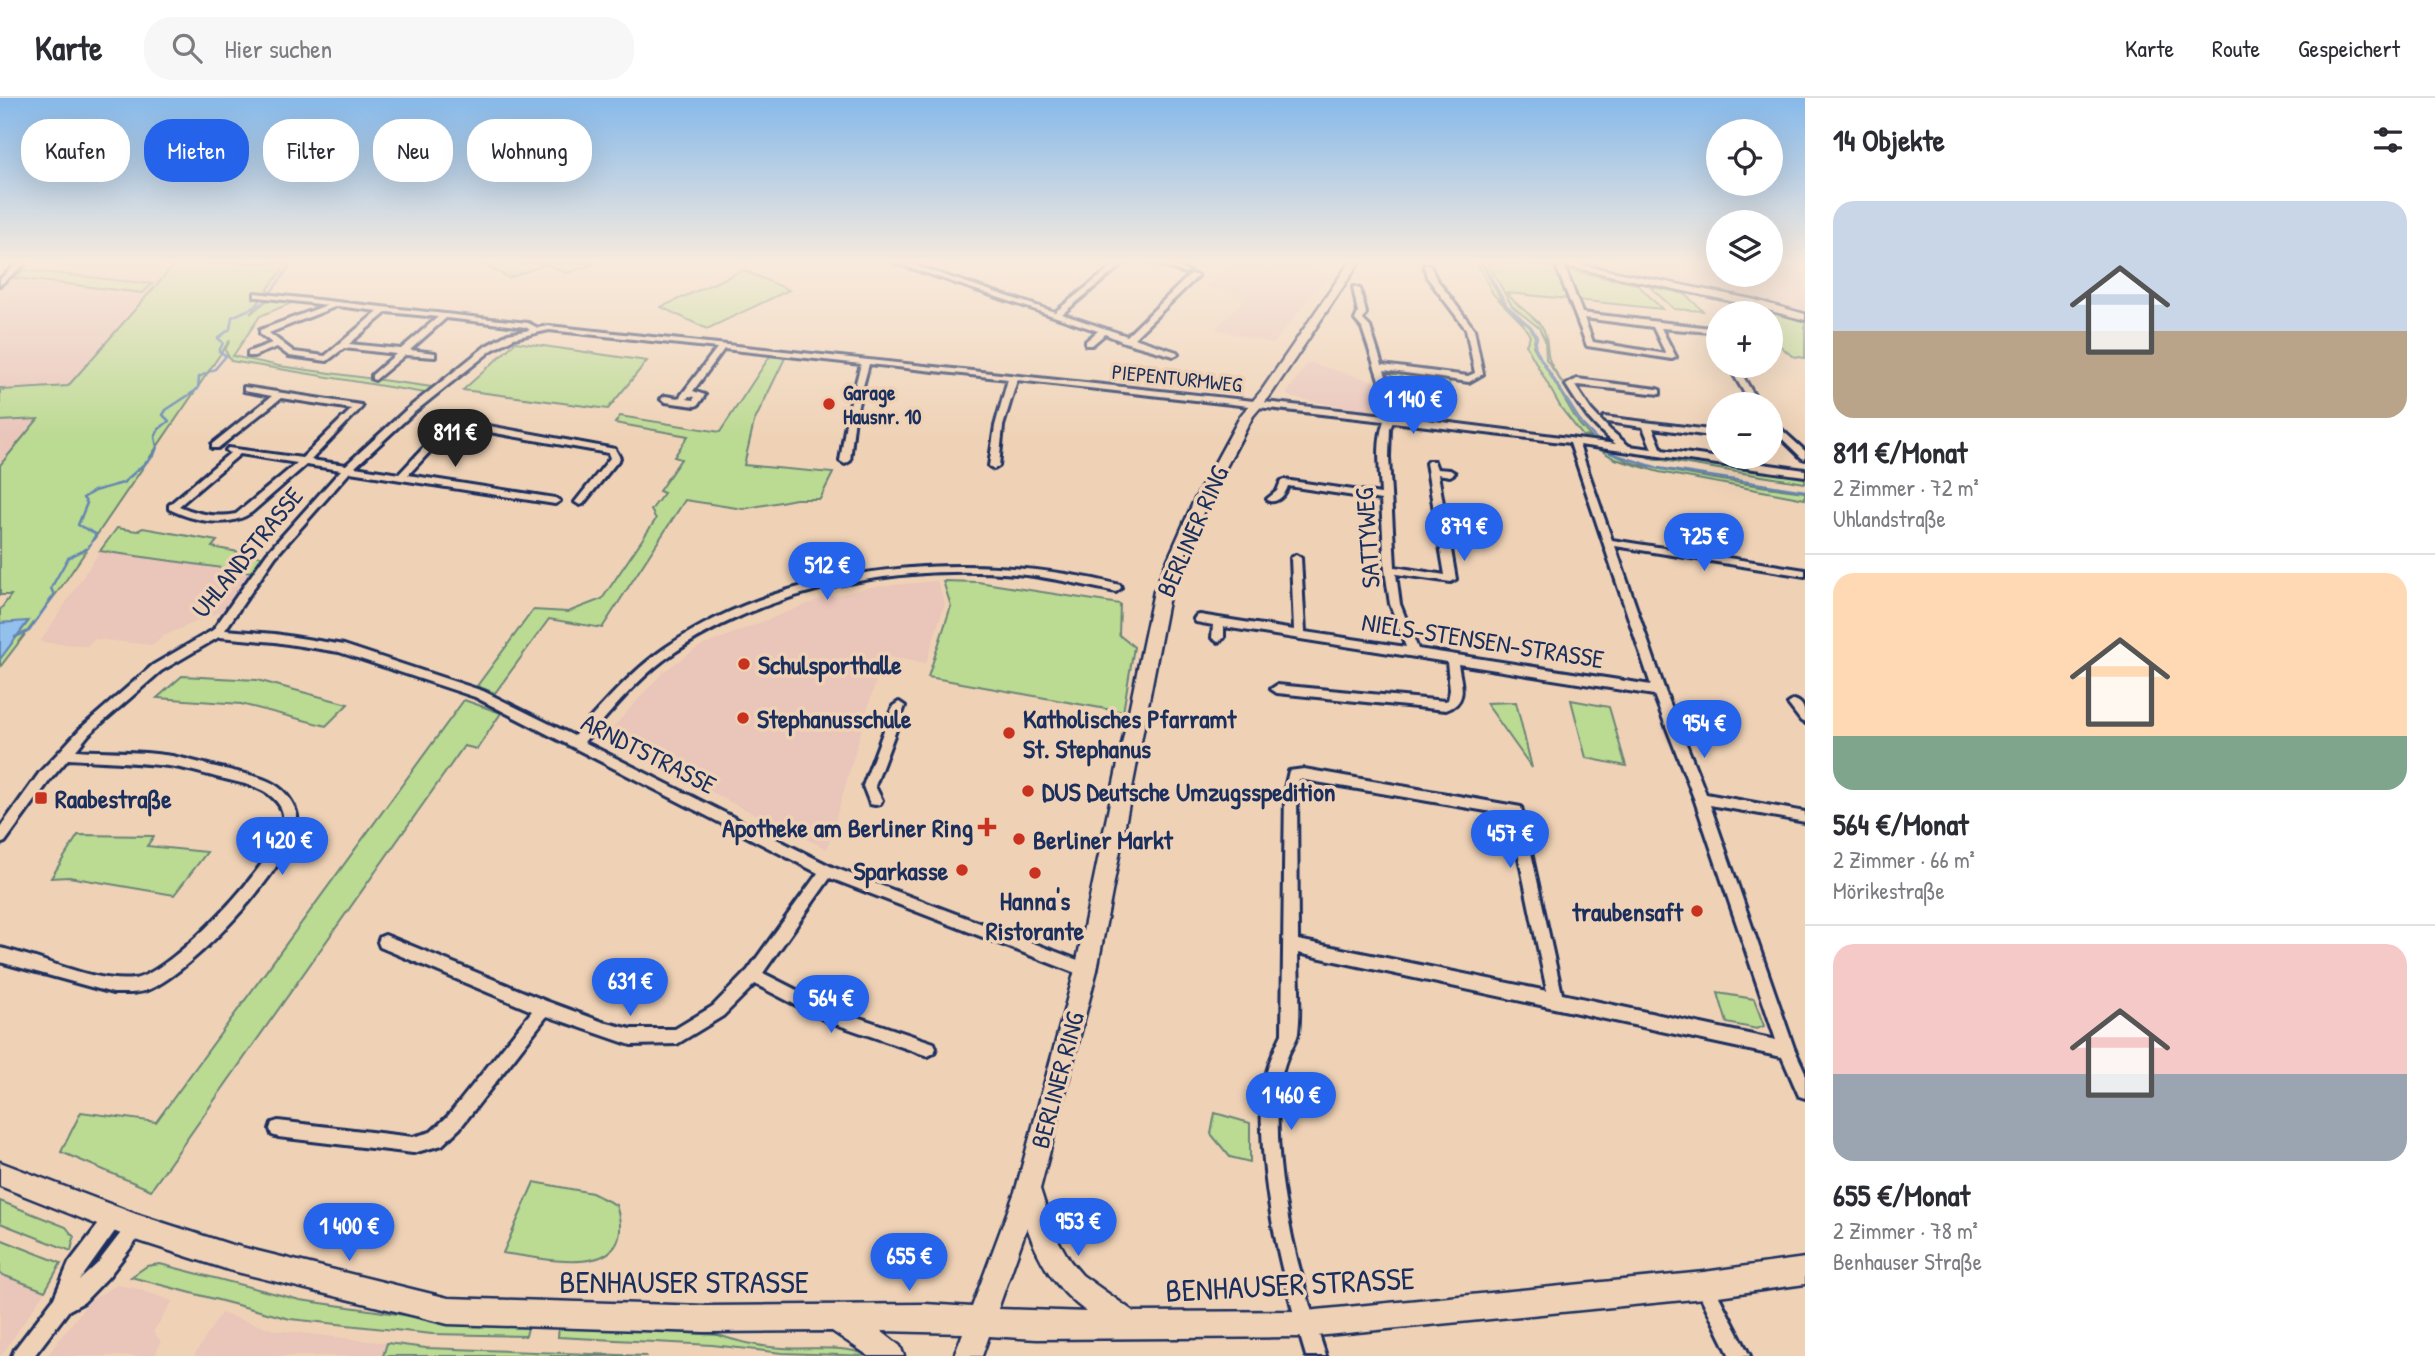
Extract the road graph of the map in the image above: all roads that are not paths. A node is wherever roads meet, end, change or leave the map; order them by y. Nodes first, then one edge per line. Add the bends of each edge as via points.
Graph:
1 (290, 322) edge
2 (371, 322) edge
3 (438, 322) edge
4 (497, 322) edge
5 (1074, 322) edge
6 (1146, 322) edge
7 (1313, 322) edge
8 (1361, 322) edge
9 (1464, 322) edge
10 (1582, 322) edge
11 (1631, 322) edge
12 (1656, 325) junction
13 (535, 330) junction
14 (1706, 330) edge
15 (1102, 332) junction
16 (1127, 340) junction
17 (1089, 343) dead end
18 (277, 344) junction
19 (344, 345) junction
20 (722, 347) junction
21 (404, 352) junction
22 (251, 354) dead end
23 (1174, 354) dead end
24 (432, 355) dead end
25 (327, 359) junction
26 (865, 363) junction
27 (315, 367) dead end
28 (1380, 367) junction
29 (375, 377) dead end
30 (1013, 378) junction
31 (247, 389) dead end
32 (1657, 392) dead end
33 (687, 393) junction
34 (279, 395) junction
35 (665, 399) dead end
36 (681, 401) junction
37 (1257, 403) junction
38 (1391, 419) junction
39 (1607, 419) dead end
40 (1647, 425) junction
41 (1706, 432) edge
42 (1783, 435) edge
43 (1573, 440) junction
44 (1587, 442) joint
45 (1624, 447) junction
46 (238, 451) junction
47 (1658, 452) junction
48 (1805, 456) edge
49 (303, 461) junction
50 (845, 461) dead end
51 (349, 467) junction
52 (994, 467) dead end
53 (1450, 473) dead end
54 (1805, 473) edge
55 (402, 476) junction
56 (1386, 498) junction
57 (1272, 499) dead end
58 (555, 501) dead end
59 (580, 502) dead end
60 (1607, 542) junction
61 (1296, 558) dead end
62 (1390, 570) junction
63 (1805, 573) edge
64 (1116, 588) dead end
65 (1199, 619) dead end
66 (1219, 621) junction
67 (217, 633) junction
68 (1300, 634) junction
69 (1218, 638) dead end
70 (1413, 652) junction
71 (1452, 659) junction
72 (1277, 690) dead end
73 (1659, 691) junction
74 (1794, 704) dead end
75 (900, 706) dead end
76 (1805, 718) edge
77 (575, 743) junction
78 (64, 754) junction
79 (1702, 798) junction
80 (875, 800) dead end
81 (1805, 817) edge
82 (0, 838) edge
83 (827, 871) junction
84 (385, 942) dead end
85 (1291, 945) junction
86 (0, 955) edge
87 (1086, 970) junction
88 (753, 975) junction
89 (1556, 1000) junction
90 (544, 1008) junction
91 (929, 1048) dead end
92 (1787, 1050) junction
93 (1805, 1090) edge
94 (278, 1129) dead end
95 (0, 1174) edge
96 (1028, 1189) junction
97 (125, 1223) junction
98 (1805, 1271) edge
99 (1704, 1285) junction
100 (833, 1317) junction
101 (982, 1321) junction
102 (1307, 1324) junction
103 (1130, 1325) junction
104 (22, 1356) edge
105 (890, 1356) edge
106 (968, 1356) edge
107 (1316, 1356) edge
108 (1740, 1356) edge

1 - 18 street, PIEPENTURMWEG via 263,332
2 - 19 street
3 - 21 street
4 - 13 street, PIEPENTURMWEG
5 - 15 street
6 - 16 street
7 - 37 main road, BERLINER RING
8 - 28 street
9 - 28 street via 1479,374 1469,379
10 - 12 street via 1595,347 1672,357
11 - 12 street
12 - 14 street
13 - 20 street, PIEPENTURMWEG
13 - 51 street, UHLANDSTRASSE via 500,340
15 - 16 street
15 - 17 street
16 - 23 street
18 - 22 street
18 - 25 street via 292,354
19 - 21 street
19 - 25 street
20 - 26 street, PIEPENTURMWEG
20 - 33 street
21 - 24 street
21 - 29 street
25 - 27 street
26 - 30 street, PIEPENTURMWEG
26 - 50 street via 850,416
28 - 38 street via 1393,410
30 - 37 street, PIEPENTURMWEG
30 - 52 street via 999,426
31 - 34 street, UHLANDSTRASSE
32 - 45 street, PIEPENTURMWEG via 1577,382 1570,385 1591,419
33 - 36 street
33 - 36 street via 701,395 695,403
34 - 46 street via 215,446
34 - 49 street, UHLANDSTRASSE via 358,407
35 - 36 street
37 - 38 street, PIEPENTURMWEG
37 - 87 main road, BERLINER RING via 1200,503 1162,591
38 - 43 street, PIEPENTURMWEG
38 - 56 street, SATTYWEG via 1384,457
39 - 40 street
40 - 41 street
40 - 47 street
42 - 48 street
43 - 44 street, PIEPENTURMWEG
43 - 60 street
44 - 45 street, PIEPENTURMWEG
45 - 47 street, PIEPENTURMWEG
46 - 49 street, UHLANDSTRASSE
46 - 49 street, UHLANDSTRASSE via 172,507 223,518 239,516
47 - 54 street, PIEPENTURMWEG
49 - 51 street, UHLANDSTRASSE
51 - 55 street, UHLANDSTRASSE
51 - 67 street, UHLANDSTRASSE via 271,555
53 - 62 street via 1432,467 1451,583
55 - 58 street, UHLANDSTRASSE
55 - 59 street via 448,427 461,424 612,451 615,458
56 - 57 street via 1284,478 1281,492
56 - 62 street, SATTYWEG
60 - 63 street
60 - 73 street
61 - 68 street
62 - 70 street, SATTYWEG via 1395,604
64 - 77 street via 1009,570 937,570 853,579 788,595 744,610 671,650 635,679
65 - 66 street, NIELS-STENSEN-STRASSE
66 - 68 street, NIELS-STENSEN-STRASSE
66 - 69 street
67 - 77 street, ARNDTSTRASSE via 340,648 396,664 479,694
67 - 78 street, UHLANDSTRASSE via 157,668
68 - 70 street, NIELS-STENSEN-STRASSE
70 - 71 street, NIELS-STENSEN-STRASSE
71 - 72 street via 1456,690 1454,702 1446,706
71 - 73 street, NIELS-STENSEN-STRASSE
73 - 79 street
74 - 76 street
75 - 80 street via 869,786
77 - 83 street, ARNDTSTRASSE
78 - 82 street, UHLANDSTRASSE
78 - 86 street via 170,761 257,782 275,790 289,808 290,824 277,857 198,946 144,984 118,988
79 - 81 street
79 - 92 street
83 - 87 street, ARNDTSTRASSE
83 - 88 street
84 - 90 street
85 - 89 street
85 - 89 street via 1294,775 1516,811
85 - 102 street via 1290,1035 1279,1056 1270,1100 1276,1191
87 - 96 main road, BERLINER RING
88 - 90 street via 718,1011 677,1036 631,1037
88 - 91 street via 832,1016
89 - 92 street
90 - 94 street via 436,1139 413,1145
92 - 93 street
95 - 97 main road, BENHAUSER STRASSE
96 - 101 main road, BERLINER RING
96 - 103 main road via 1042,1237 1060,1273 1081,1293
97 - 100 main road, BENHAUSER STRASSE via 229,1257 448,1311 705,1319
97 - 104 street via 103,1270 62,1303
98 - 99 main road, BENHAUSER STRASSE
99 - 102 main road, BENHAUSER STRASSE
99 - 108 street
100 - 101 main road, BENHAUSER STRASSE
100 - 105 main road
101 - 103 main road, BENHAUSER STRASSE via 1037,1326
101 - 106 main road, BERLINER RING
102 - 103 main road, BENHAUSER STRASSE
102 - 107 street

